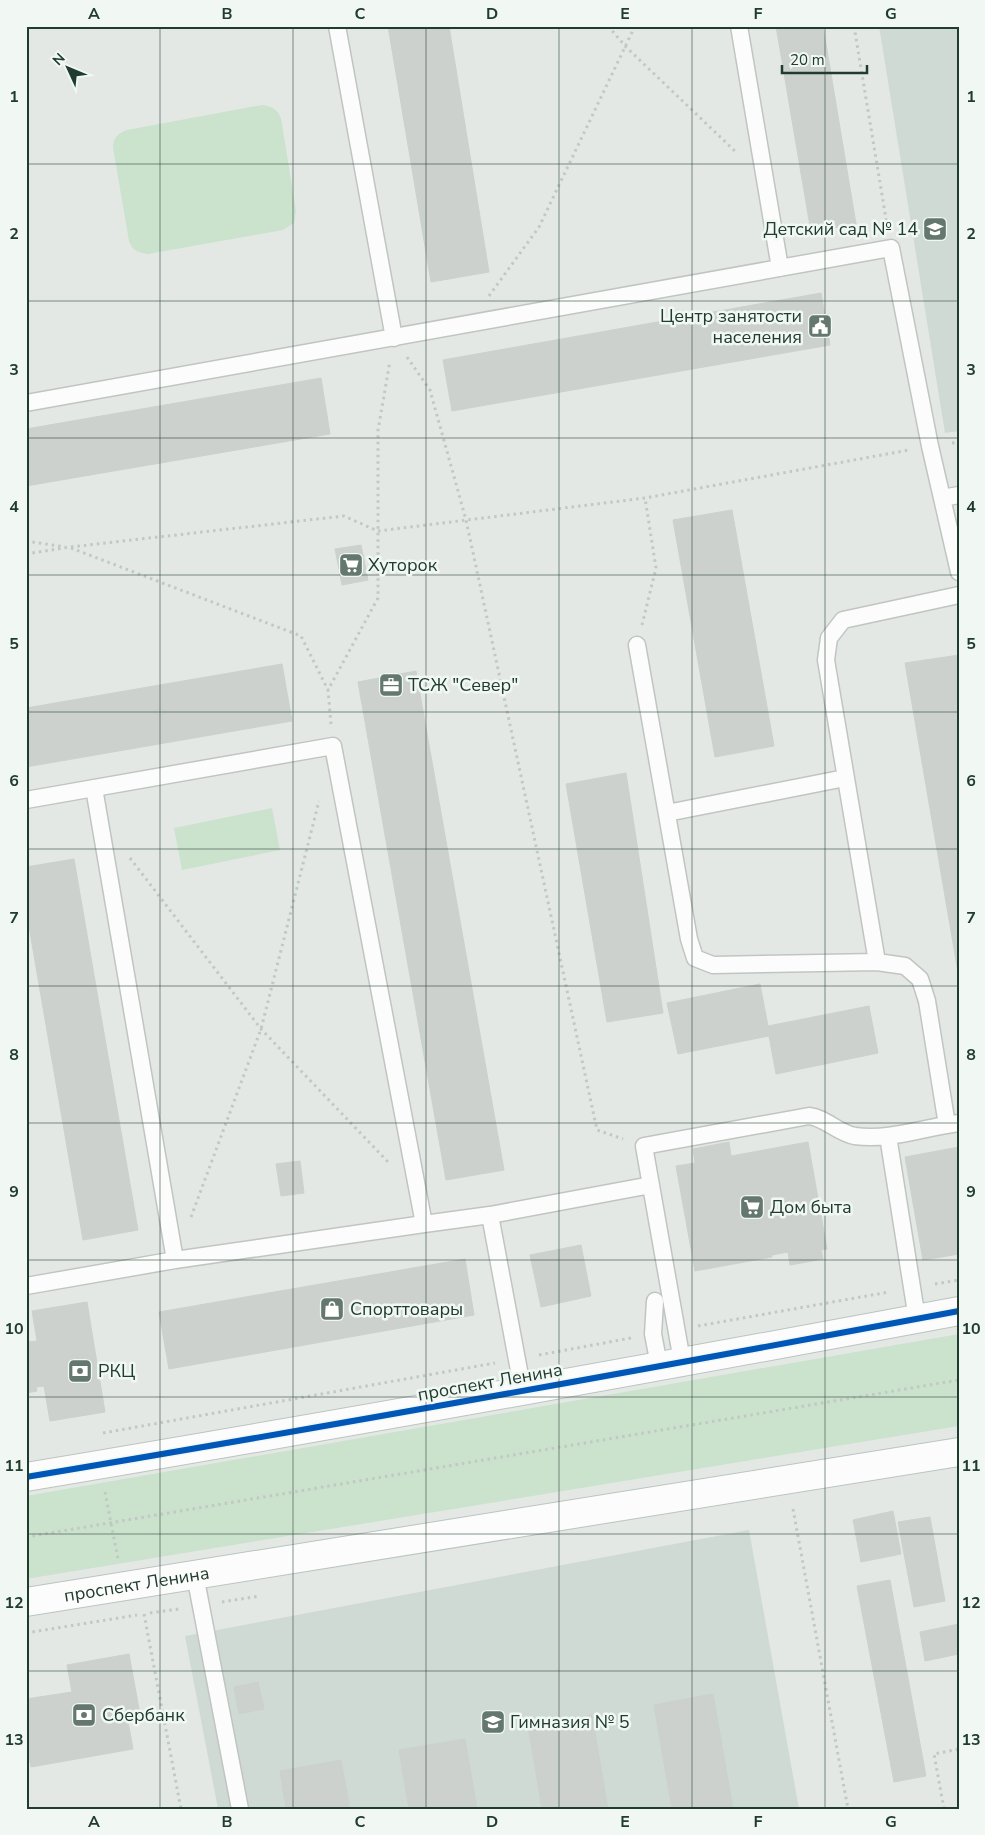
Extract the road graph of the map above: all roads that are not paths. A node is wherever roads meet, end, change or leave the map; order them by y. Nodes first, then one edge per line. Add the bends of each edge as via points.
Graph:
1 (337, 26) edge
2 (739, 26) edge
3 (780, 268) junction
4 (394, 338) junction
5 (26, 403) edge
6 (959, 495) edge
7 (942, 498) junction
8 (959, 572) edge
9 (959, 596) edge
10 (637, 646) road end
11 (845, 778) junction
12 (94, 788) junction
13 (26, 800) edge
14 (667, 813) junction
15 (876, 962) junction
16 (953, 1124) edge
17 (888, 1136) junction
18 (651, 1185) junction
19 (490, 1215) junction
20 (424, 1224) junction
21 (175, 1260) junction
22 (26, 1286) edge
23 (656, 1300) dead end
24 (959, 1311) edge
25 (917, 1319) junction
26 (671, 1363) junction
27 (523, 1392) junction
28 (959, 1452) edge
29 (26, 1477) edge
30 (195, 1575) junction
31 (26, 1602) edge
32 (240, 1809) edge

1 - 4 lane
2 - 3 lane
3 - 4 lane
3 - 7 lane via 891,248
4 - 5 lane
6 - 7 lane
7 - 8 lane
9 - 11 lane via 843,620 829,638 826,660
10 - 14 lane
11 - 14 lane
11 - 15 lane
12 - 13 lane
12 - 20 lane via 333,746
12 - 21 lane
14 - 15 lane via 695,958 713,965
15 - 16 lane via 905,966 920,979
16 - 17 lane
17 - 18 lane via 855,1136 809,1116 644,1146
17 - 25 lane
18 - 19 lane
18 - 26 lane
19 - 20 lane
19 - 27 lane
20 - 21 lane
21 - 22 lane
23 - 26 lane via 653,1334
24 - 25 street, проспект Ленина
25 - 26 street, проспект Ленина
26 - 27 street, проспект Ленина
27 - 29 street, проспект Ленина
28 - 30 street, проспект Ленина
30 - 31 street, проспект Ленина
30 - 32 lane

